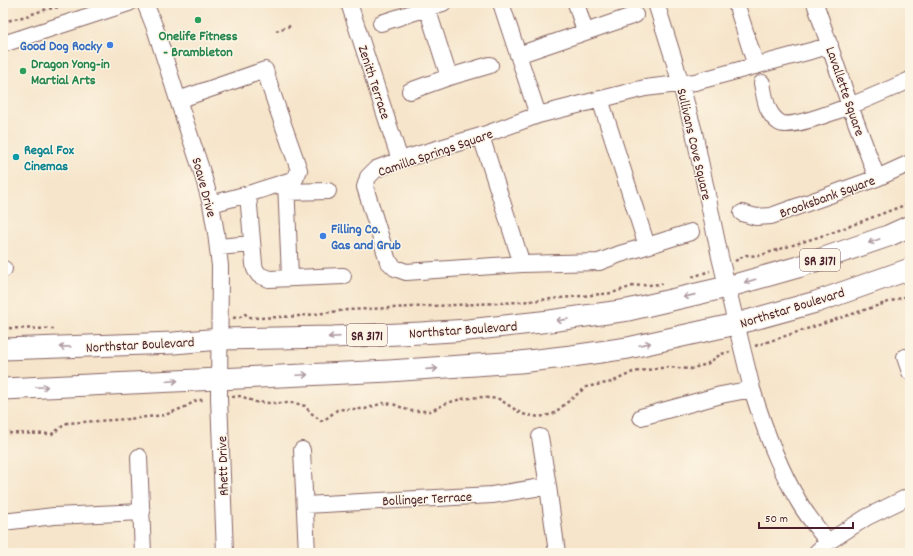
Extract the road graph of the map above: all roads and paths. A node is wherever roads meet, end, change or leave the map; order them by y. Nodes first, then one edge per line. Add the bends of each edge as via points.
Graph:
1 (74, 3) edge
2 (129, 3) edge
3 (145, 3) edge
4 (349, 3) edge
5 (443, 3) edge
6 (501, 3) edge
7 (576, 3) edge
8 (656, 3) edge
9 (736, 3) edge
10 (816, 3) edge
11 (427, 8) junction
12 (635, 15) dead end
13 (3, 22) edge
14 (381, 23) dead end
15 (293, 25) dead end
16 (276, 30) dead end
17 (585, 32) junction
18 (3, 44) edge
19 (830, 45) junction
20 (518, 55) junction
21 (490, 65) dead end
22 (756, 66) junction
23 (450, 77) junction
24 (910, 80) edge
25 (681, 83) junction
26 (762, 83) dead end
27 (410, 91) dead end
28 (600, 99) junction
29 (178, 100) junction
30 (850, 106) junction
31 (538, 115) junction
32 (481, 136) junction
33 (400, 160) junction
34 (910, 163) edge
35 (877, 178) junction
36 (286, 187) junction
37 (328, 191) dead end
38 (248, 194) junction
39 (910, 203) edge
40 (211, 204) junction
41 (742, 213) dead end
42 (910, 226) edge
43 (691, 232) dead end
44 (252, 244) junction
45 (647, 246) junction
46 (218, 247) junction
47 (522, 264) junction
48 (910, 269) edge
49 (343, 276) dead end
50 (290, 277) junction
51 (691, 277) dead end
52 (725, 277) junction
53 (666, 284) dead end
54 (910, 295) edge
55 (736, 324) junction
56 (3, 328) edge
57 (58, 329) dead end
58 (219, 330) junction
59 (742, 348) junction
60 (3, 349) edge
61 (3, 389) edge
62 (219, 389) junction
63 (752, 389) junction
64 (641, 417) dead end
65 (3, 433) edge
66 (540, 437) dead end
67 (302, 450) dead end
68 (139, 457) dead end
69 (548, 486) junction
70 (910, 496) edge
71 (305, 505) junction
72 (142, 512) junction
73 (3, 522) edge
74 (828, 542) junction
75 (143, 553) edge
76 (225, 553) edge
77 (307, 553) edge
78 (557, 553) edge
79 (816, 553) edge

1 - 13 path
2 - 18 street
3 - 29 street, Soave Drive
4 - 33 street, Zenith Terrace
5 - 11 street
6 - 20 street
7 - 17 street
8 - 25 street, Sullivans Cove Square
9 - 22 street
10 - 19 street, Lavallette Square
11 - 14 street
11 - 23 street
12 - 17 street
15 - 16 path
17 - 20 street
19 - 22 street, Camilla Springs Square
19 - 30 street, Lavallette Square
20 - 31 street
21 - 23 street
22 - 25 street, Camilla Springs Square via 695,82
23 - 27 street
24 - 30 street
25 - 28 street, Camilla Springs Square via 645,88
25 - 52 street, Sullivans Cove Square
26 - 30 street via 770,115 782,124 803,122
28 - 31 street, Camilla Springs Square
28 - 45 street
29 - 36 street via 265,70 298,170 295,179
29 - 40 street, Soave Drive
30 - 35 street, Lavallette Square
31 - 32 street, Camilla Springs Square
32 - 33 street, Camilla Springs Square
32 - 47 street
33 - 47 street, Camilla Springs Square via 376,169 368,177 365,186 388,261 395,268 406,272
34 - 35 street, Brooksbank Square
35 - 41 street, Brooksbank Square via 771,216 756,218
36 - 37 street
36 - 38 street
36 - 50 street
38 - 40 street
38 - 44 street
39 - 52 path via 834,232 758,256 746,255
40 - 46 street, Soave Drive
42 -> 52 main road, Northstar Boulevard / SR 3171 via 798,267
43 - 45 street, Camilla Springs Square
44 - 46 street
44 - 50 street via 258,275 268,278
45 - 47 street, Camilla Springs Square via 599,262
46 - 58 street, Soave Drive
48 - 55 main road, Northstar Boulevard via 816,302
49 - 50 street
51 - 52 path
52 - 55 street, Sullivans Cove Square
52 -> 58 main road, Northstar Boulevard / SR 3171 via 628,310 468,330 333,337
53 - 58 path via 633,286 612,293 520,302 347,310 259,318 245,314
54 - 59 path via 758,346
55 - 59 street, Sullivans Cove Square
62 -> 55 main road, Northstar Boulevard via 390,371 579,356
56 - 57 path
58 -> 60 main road, Northstar Boulevard / SR 3171 via 174,343
58 - 62 street, Soave Drive
59 - 62 path via 721,354 707,364 690,369 668,366 633,372 612,382 586,387 553,414 539,417 522,414 499,399 479,396 447,403 431,410 410,411 383,403 365,409 337,410 321,421 305,406 296,403 255,402
59 - 63 street, Sullivans Cove Square
61 -> 62 main road, Northstar Boulevard
62 - 65 path via 165,415 67,422 52,434
62 - 76 street, Rhett Drive
63 - 64 street
63 - 74 street, Sullivans Cove Square via 780,466 799,502
66 - 69 street
67 - 71 street
68 - 72 street
69 - 71 street, Bollinger Terrace via 492,495
69 - 78 street
70 - 74 street via 867,517
71 - 77 street
72 - 73 street via 54,516
72 - 75 street
74 - 79 street

